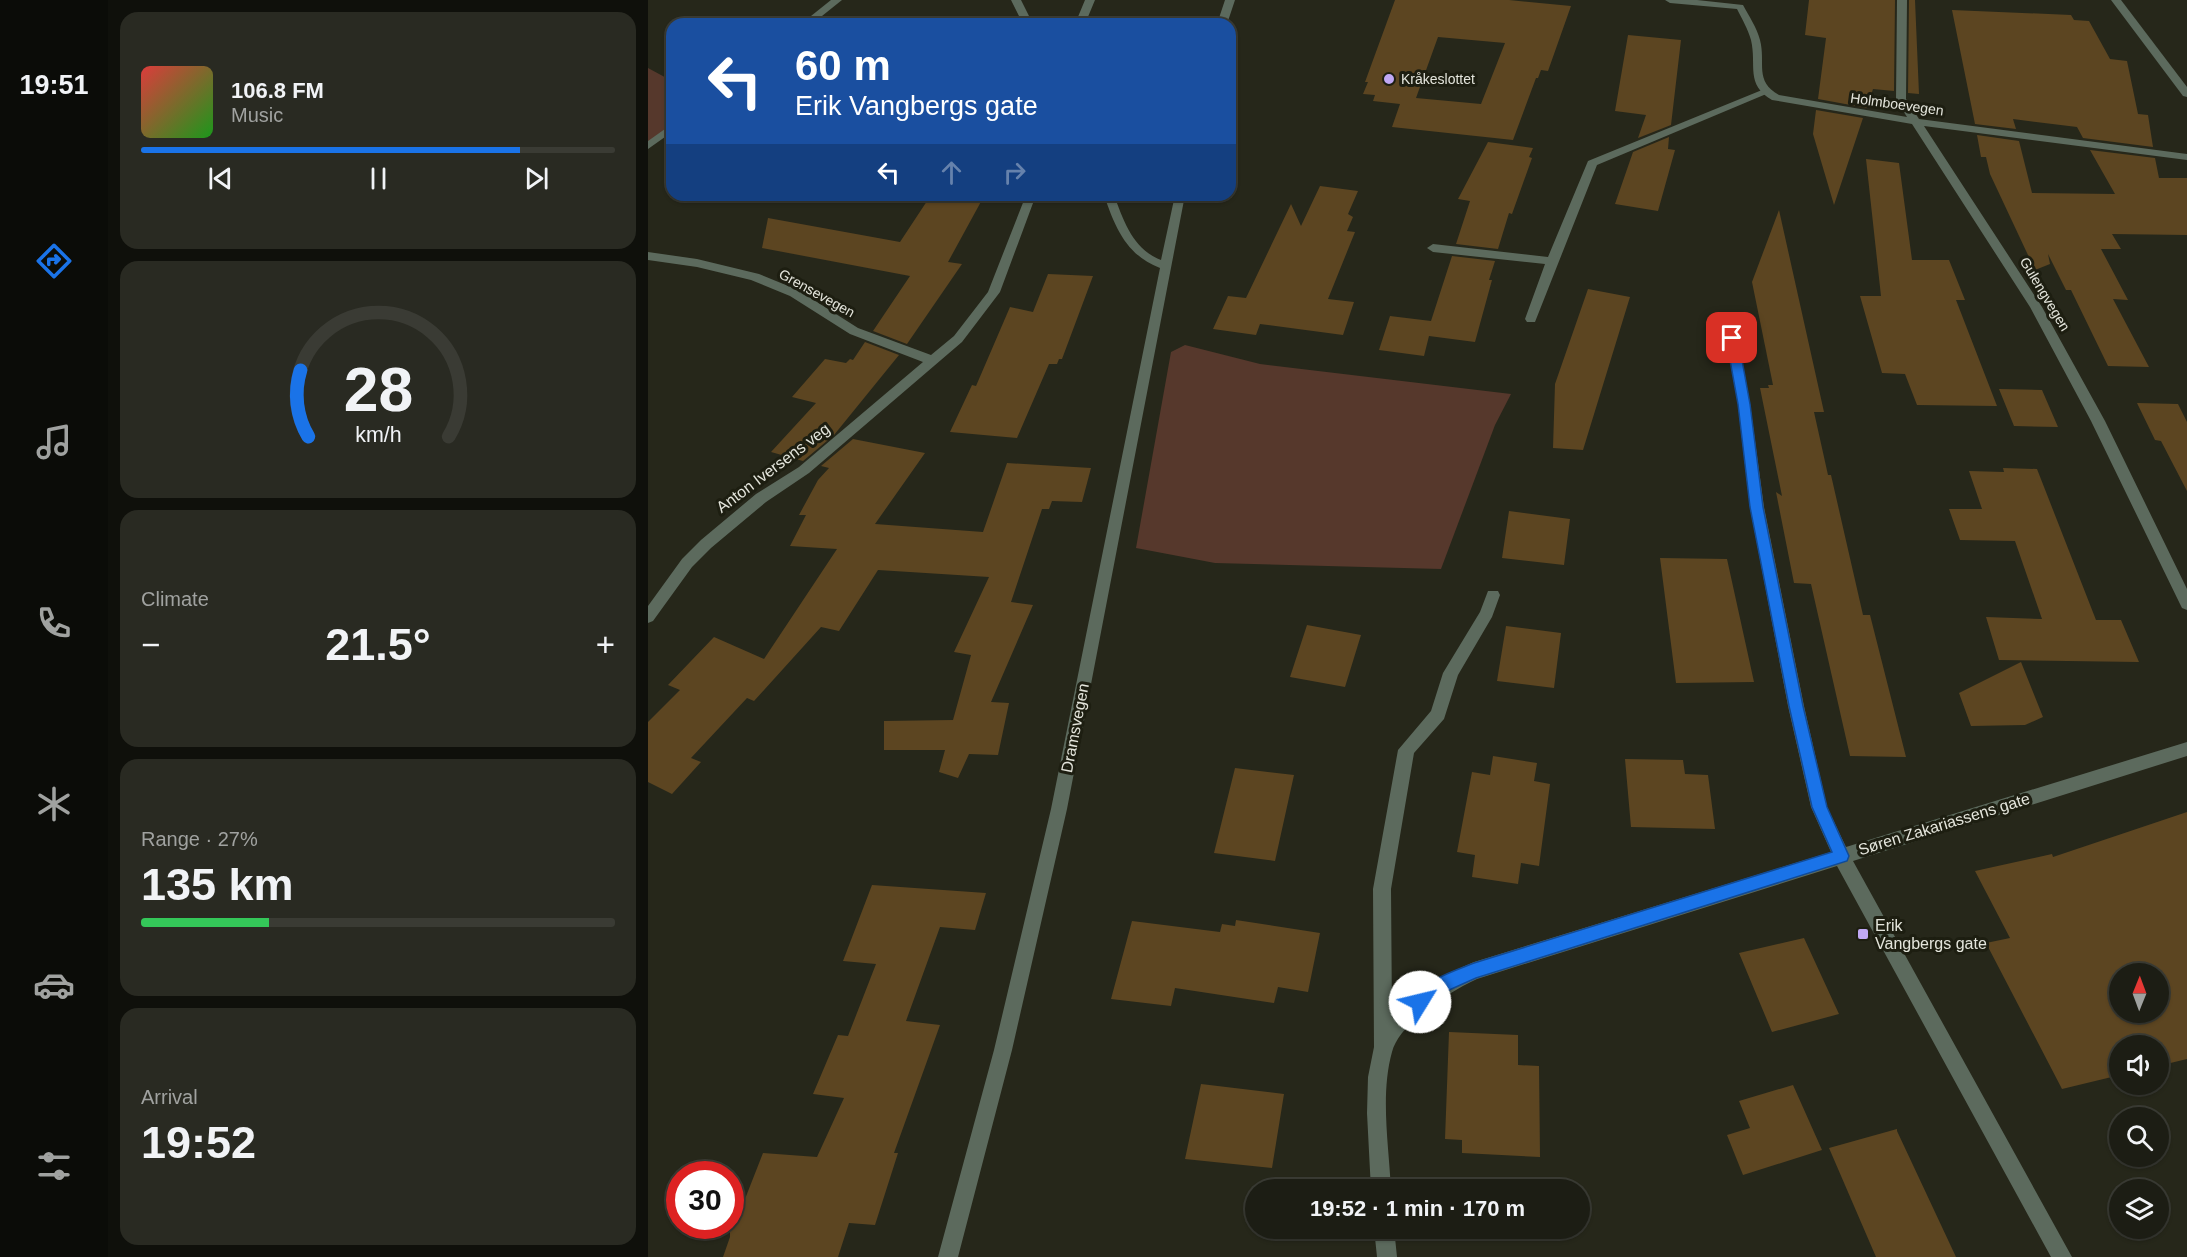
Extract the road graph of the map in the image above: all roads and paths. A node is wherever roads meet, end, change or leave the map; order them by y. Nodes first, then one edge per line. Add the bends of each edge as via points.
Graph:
1 (837, 0) edge
2 (1016, 0) edge
3 (1090, 0) edge
4 (1230, 0) edge
5 (1670, 0) edge
6 (1902, 0) edge
7 (2116, 0) edge
8 (1738, 4) edge
9 (814, 18) edge
10 (1025, 18) edge
11 (1082, 18) edge
12 (1224, 18) edge
13 (1766, 92) junction
14 (2187, 94) edge
15 (1913, 121) junction
16 (666, 132) edge
17 (648, 146) edge
18 (2187, 157) edge
19 (1029, 201) edge
20 (1111, 201) edge
21 (1179, 201) edge
22 (1433, 248) dead end
23 (648, 256) edge
24 (1552, 261) junction
25 (1166, 266) junction
26 (1531, 319) dead end
27 (1732, 338) dead end
28 (933, 361) junction
29 (1493, 595) dead end
30 (2187, 604) edge
31 (648, 617) edge
32 (2187, 749) edge
33 (1841, 856) junction
34 (1383, 1047) junction
35 (1380, 1179) edge
36 (1385, 1239) edge
37 (948, 1257) edge
38 (1387, 1257) edge
39 (2062, 1257) edge

1 - 9 street
2 - 10 street
3 - 11 street
4 - 12 street
5 - 8 street
6 - 15 street, Gulengvegen via 1901,99
7 - 14 street
8 - 13 street via 1755,41 1758,77
13 - 15 street, Holmboevegen via 1795,102
13 - 24 street via 1592,163
15 - 18 street, Holmboevegen
15 - 30 street, Gulengvegen via 1928,137 1998,244 2073,372
16 - 17 street
19 - 28 street, Anton Iversens veg via 994,292 980,313
20 - 25 street via 1133,249
21 - 25 street, Dramsvegen
22 - 24 street
23 - 28 street, Grensevegen via 755,277 794,294 854,331
24 - 26 street
25 - 37 street, Dramsvegen via 1059,809 1003,1050
27 - 33 street via 1757,507 1796,706 1819,807
28 - 31 street, Anton Iversens veg via 813,463 761,498 706,544 687,563
29 - 34 street via 1451,673 1438,714 1406,750 1382,889
32 - 33 street, Søren Zakariassens gate
33 - 34 street, Søren Zakariassens gate via 1474,971 1442,985 1420,1002
33 - 39 street
34 - 35 street via 1377,1113
36 - 38 street

